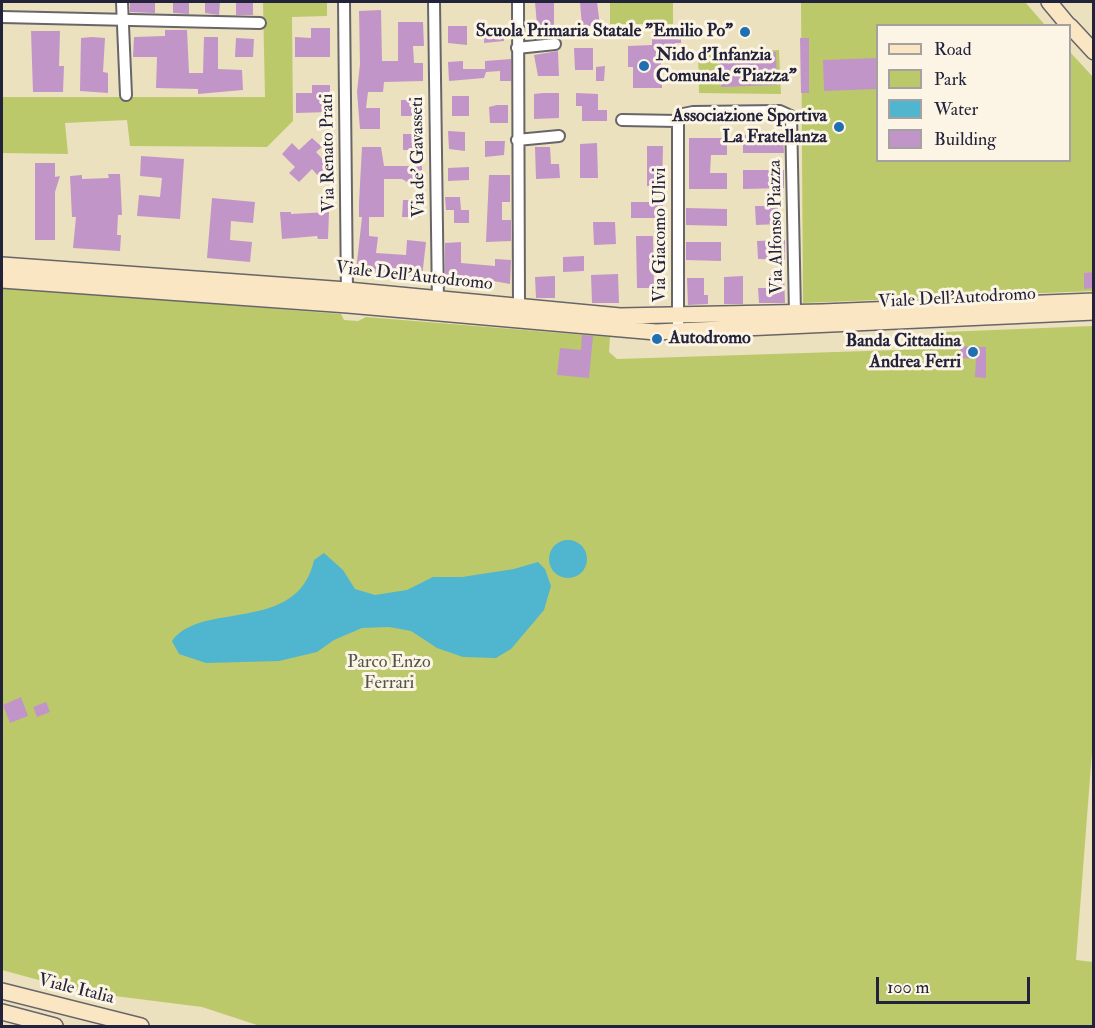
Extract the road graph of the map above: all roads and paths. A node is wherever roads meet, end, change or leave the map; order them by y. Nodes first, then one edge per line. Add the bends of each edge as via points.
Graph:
1 (122, 2) edge
2 (344, 2) edge
3 (434, 2) edge
4 (518, 2) edge
5 (1049, 2) edge
6 (2, 17) edge
7 (123, 20) junction
8 (260, 23) dead end
9 (1067, 24) edge
10 (1071, 28) edge
11 (555, 44) dead end
12 (517, 48) junction
13 (1094, 52) edge
14 (126, 95) dead end
15 (622, 120) dead end
16 (678, 121) junction
17 (560, 136) dead end
18 (517, 140) junction
19 (2, 265) edge
20 (2, 280) edge
21 (347, 297) junction
22 (1094, 301) edge
23 (438, 306) junction
24 (519, 307) junction
25 (1094, 312) edge
26 (795, 313) junction
27 (924, 314) junction
28 (678, 315) junction
29 (822, 319) junction
30 (620, 323) junction
31 (678, 332) junction
32 (2, 991) edge
33 (2, 1012) edge
34 (55, 1026) edge
35 (141, 1026) edge

1 - 7 street
2 - 21 street, Via Renato Prati
3 - 23 street, Via de’ Gavasseti
4 - 12 street
5 - 9 street
6 - 7 street
7 - 8 street
7 - 14 street
10 - 13 street
11 - 12 street
12 - 18 street
15 - 16 street
16 - 26 street, Via Alfonso Piazza via 683,114 693,112 780,111 791,116
16 - 28 street, Via Giacomo Ulivi
17 - 18 street
18 - 24 street
19 - 21 street, Viale Dell'Autodromo
20 - 21 street, Viale Dell'Autodromo
21 - 23 street, Viale Dell'Autodromo
22 - 27 street, Viale Dell'Autodromo
23 - 24 street, Viale Dell'Autodromo
23 - 30 street, Viale Dell'Autodromo
24 - 30 street, Viale Dell'Autodromo
25 - 27 street, Viale Dell'Autodromo
26 - 28 street, Viale Dell'Autodromo
26 - 29 street, Viale Dell'Autodromo
27 - 29 street, Viale Dell'Autodromo
28 - 30 street, Viale Dell'Autodromo
28 - 31 street, Via Giacomo Ulivi
29 - 31 street, Viale Dell'Autodromo
30 - 31 street, Viale Dell'Autodromo
32 - 35 street, Viale Italia
33 - 34 street

